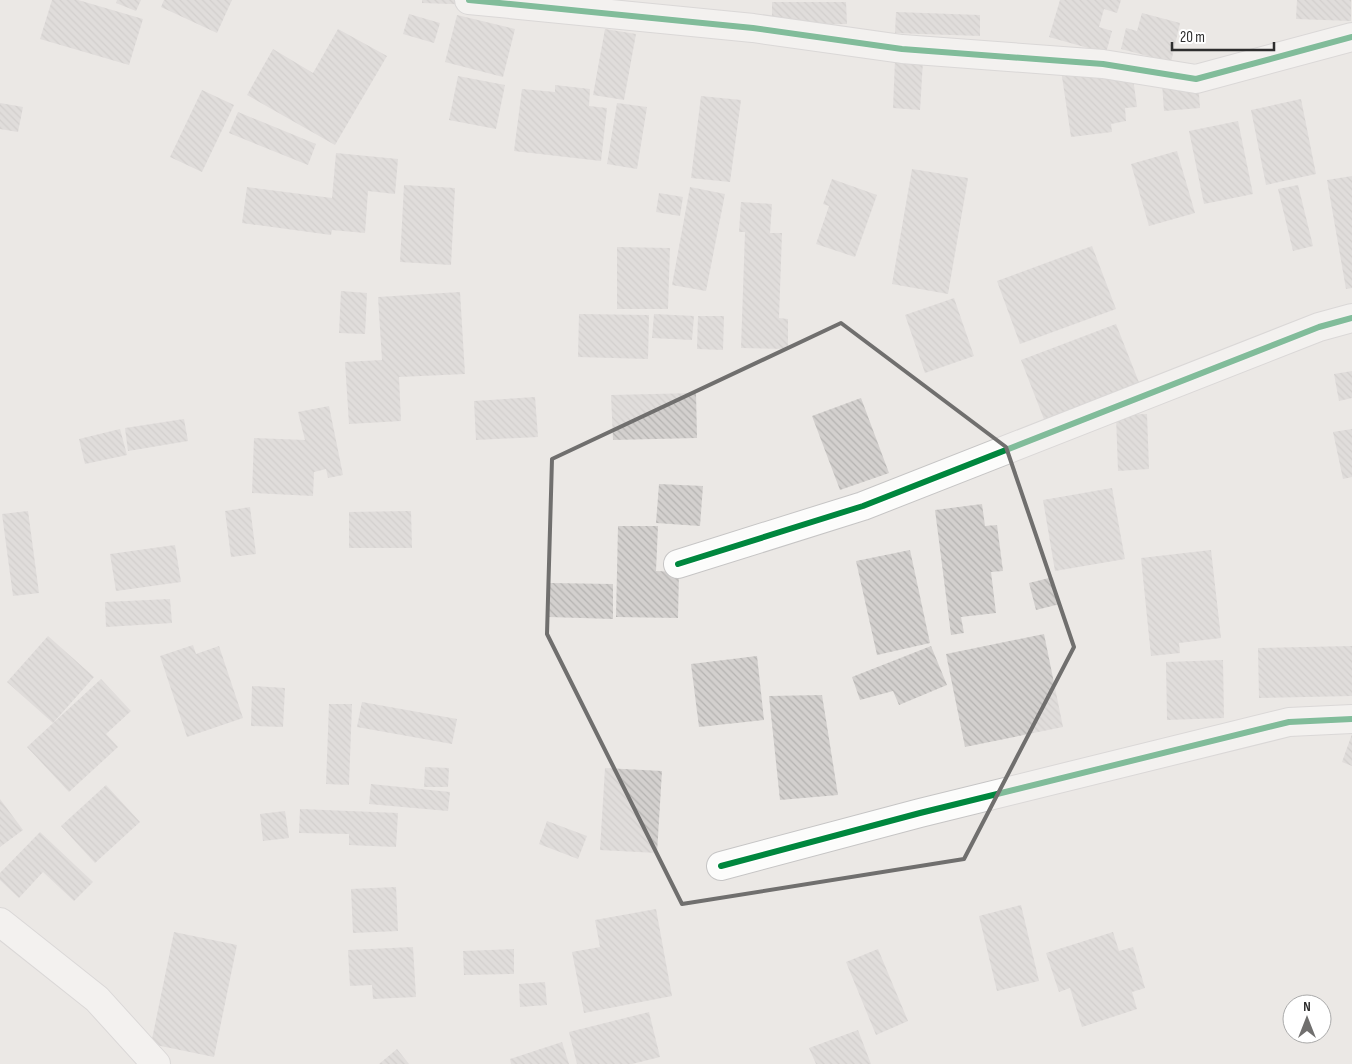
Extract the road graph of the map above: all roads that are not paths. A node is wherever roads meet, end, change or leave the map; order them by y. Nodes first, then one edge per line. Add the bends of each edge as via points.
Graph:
1 (469, 0) edge
2 (1352, 37) edge
3 (1352, 318) edge
4 (678, 564) dead end
5 (1352, 719) edge
6 (721, 866) dead end
7 (0, 922) edge
8 (156, 1064) edge

1 - 2 street via 753,28 902,49 1103,64 1196,79
3 - 4 street via 1319,327 863,506
5 - 6 street via 1289,722
7 - 8 street via 97,999

